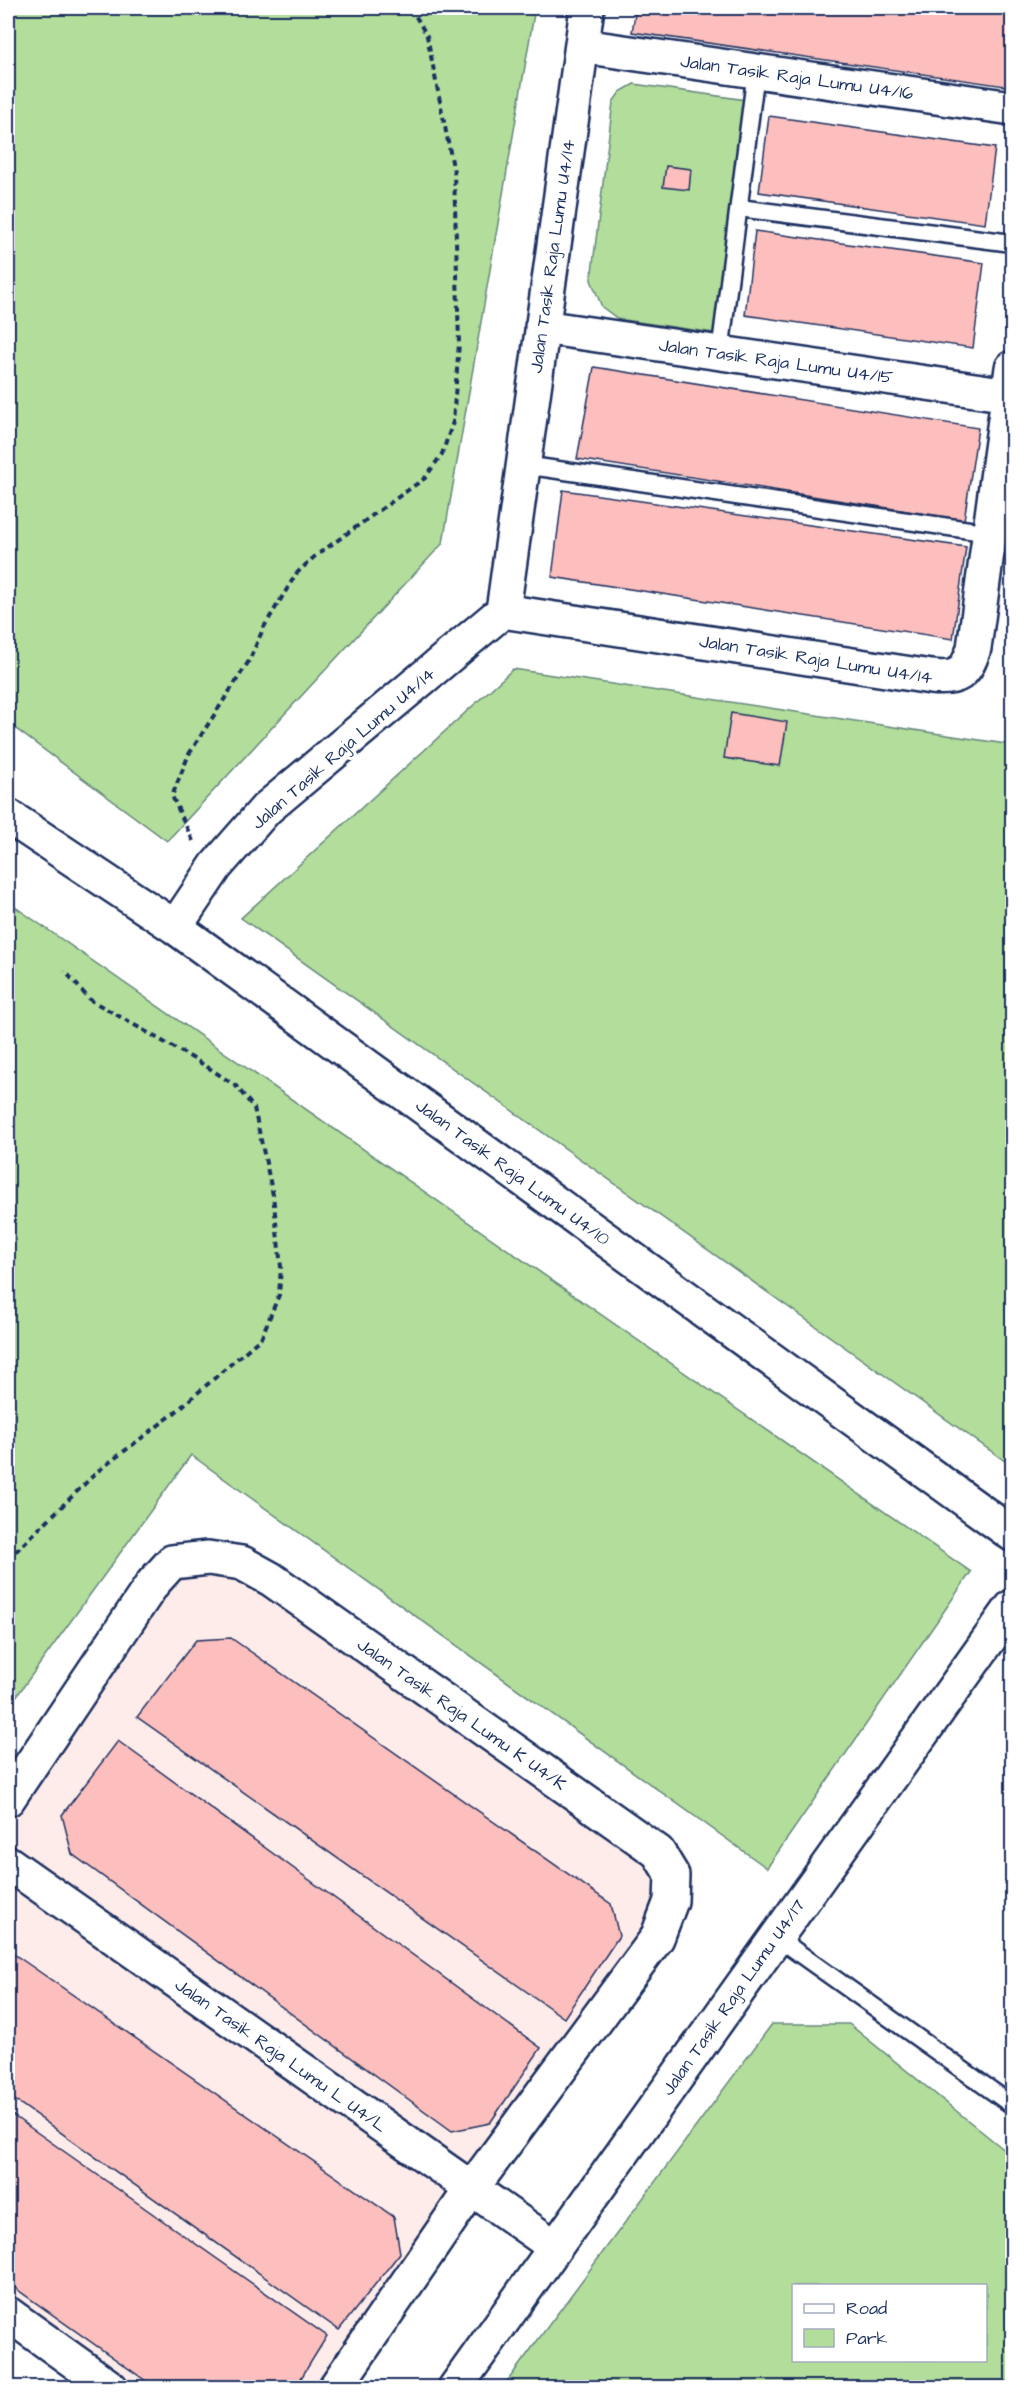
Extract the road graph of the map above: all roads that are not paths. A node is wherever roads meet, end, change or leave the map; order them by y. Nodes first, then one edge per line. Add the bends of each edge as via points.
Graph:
1 (587, 8) edge
2 (582, 46) junction
3 (756, 71) junction
4 (1012, 108) edge
5 (739, 208) junction
6 (1012, 243) edge
7 (543, 327) junction
8 (720, 353) junction
9 (1011, 381) edge
10 (524, 465) junction
11 (990, 533) junction
12 (503, 611) junction
13 (8, 816) edge
14 (176, 927) junction
15 (1012, 1534) edge
16 (1012, 1607) edge
17 (8, 1798) edge
18 (8, 1863) edge
19 (776, 1937) junction
20 (1012, 2105) edge
21 (472, 2188) junction
22 (555, 2247) junction
23 (8, 2314) edge
24 (111, 2388) edge
25 (335, 2388) edge
26 (455, 2388) edge

1 - 2 street, Jalan Tasik Raja Lumu U4/14
2 - 3 street, Jalan Tasik Raja Lumu U4/16
2 - 7 street, Jalan Tasik Raja Lumu U4/14
3 - 4 street, Jalan Tasik Raja Lumu U4/16
3 - 5 lane
5 - 6 lane
5 - 8 lane
7 - 8 street, Jalan Tasik Raja Lumu U4/15
7 - 10 street, Jalan Tasik Raja Lumu U4/14
8 - 9 street, Jalan Tasik Raja Lumu U4/15
9 - 11 street, Jalan Tasik Raja Lumu U4/14
10 - 11 lane
10 - 12 street, Jalan Tasik Raja Lumu U4/14
11 - 12 street, Jalan Tasik Raja Lumu U4/14 via 974,648 961,674 948,679
12 - 14 street, Jalan Tasik Raja Lumu U4/14 via 266,809 216,866
13 - 14 street, Jalan Tasik Raja Lumu U4/10
14 - 15 street, Jalan Tasik Raja Lumu U4/10
16 - 19 street, Jalan Tasik Raja Lumu U4/17
17 - 21 street, Jalan Tasik Raja Lumu K U4/K via 153,1583 172,1562 208,1558 242,1563 281,1586 658,1852 672,1875 671,1901 657,1938
18 - 21 street, Jalan Tasik Raja Lumu L U4/L
19 - 20 lane
19 - 22 street, Jalan Tasik Raja Lumu U4/17
21 - 22 street, Jalan Tasik Raja Lumu L U4/L
21 - 25 street
22 - 26 street, Jalan Tasik Raja Lumu U4/17
23 - 24 street

